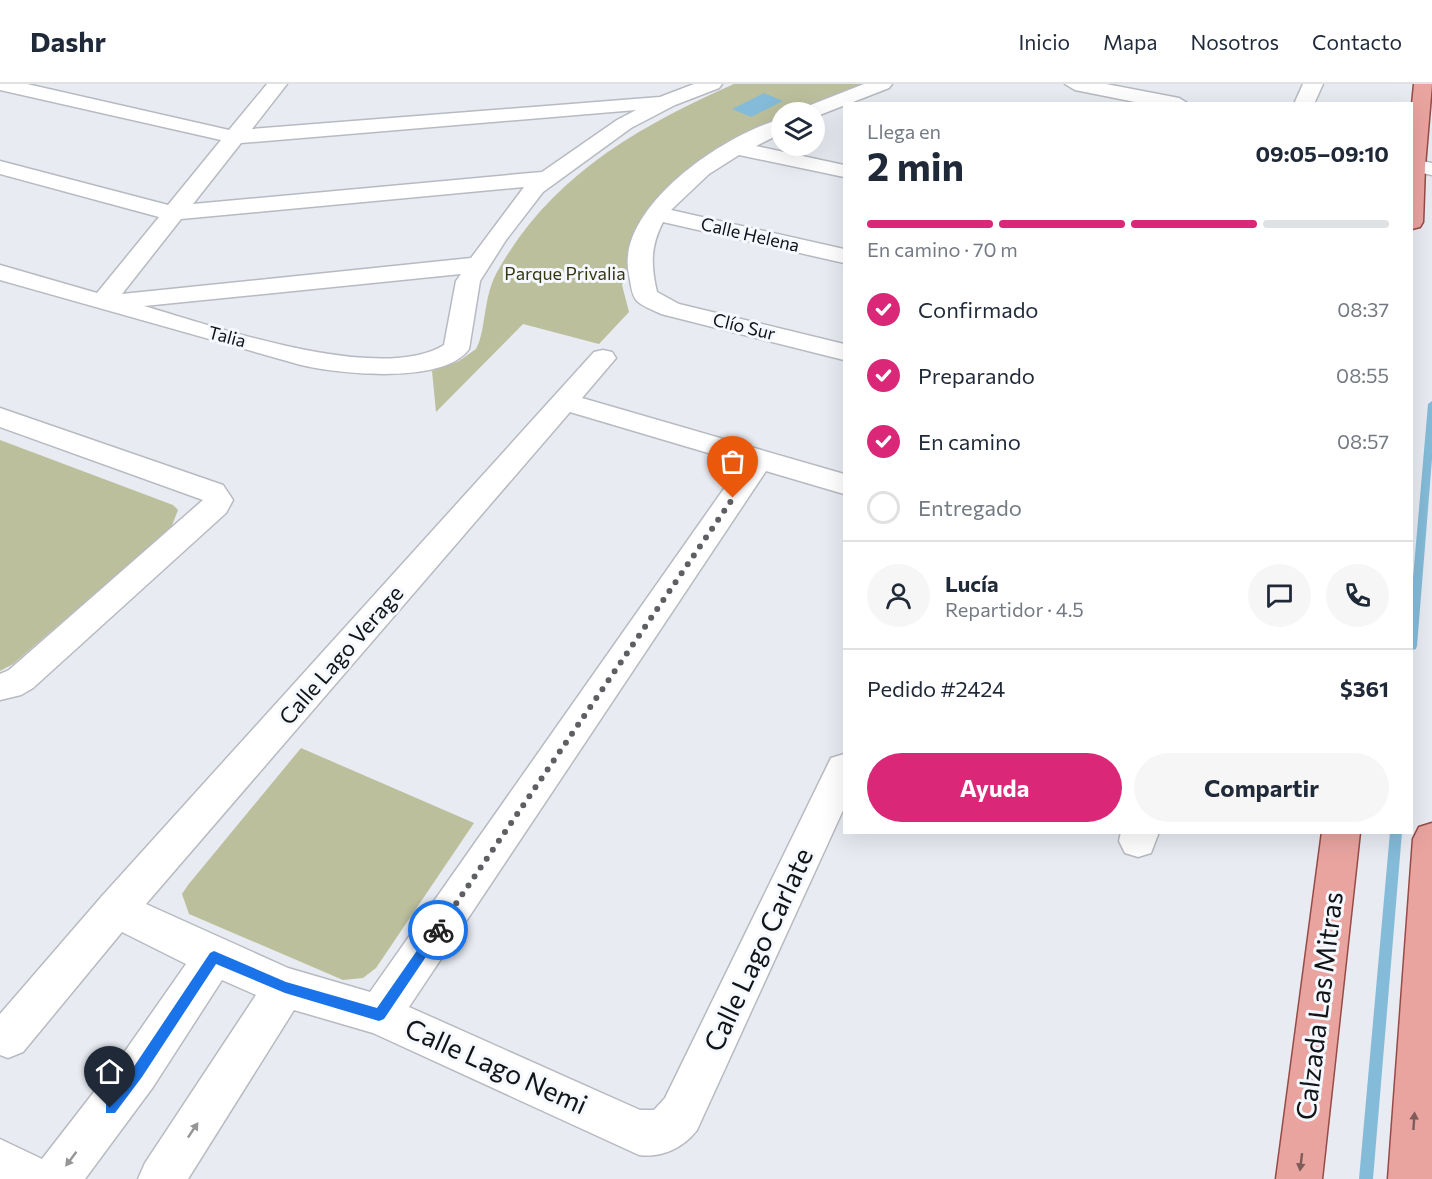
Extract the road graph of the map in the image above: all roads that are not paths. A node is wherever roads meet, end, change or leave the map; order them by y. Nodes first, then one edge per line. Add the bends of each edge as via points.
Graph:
1 (1, 84) edge
2 (277, 84) edge
3 (712, 84) edge
4 (882, 84) edge
5 (1075, 84) edge
6 (1313, 84) edge
7 (1424, 84) edge
8 (841, 99) junction
9 (668, 101) junction
10 (853, 102) edge
11 (1169, 102) edge
12 (1305, 102) edge
13 (825, 106) edge
14 (771, 130) edge
15 (233, 137) junction
16 (735, 148) junction
17 (1420, 158) edge
18 (0, 167) edge
19 (843, 171) edge
20 (546, 178) junction
21 (172, 213) junction
22 (656, 214) junction
23 (1413, 214) edge
24 (843, 256) edge
25 (476, 265) junction
26 (0, 272) edge
27 (102, 303) junction
28 (843, 352) edge
29 (603, 358) dead end
30 (565, 402) junction
31 (0, 417) edge
32 (759, 460) junction
33 (843, 484) edge
34 (0, 687) edge
35 (843, 771) edge
36 (1341, 834) edge
37 (1432, 839) edge
38 (116, 909) junction
39 (214, 957) junction
40 (285, 987) junction
41 (379, 1015) junction
42 (8, 1037) dead end
43 (670, 1128) joint
44 (0, 1162) edge
45 (33, 1179) edge
46 (56, 1179) edge
47 (161, 1179) edge
48 (1299, 1179) edge
49 (1411, 1179) edge

1 - 15 street
2 - 15 street
3 - 9 street
4 - 8 street
5 - 11 street
6 - 12 street
7 - 17 main road
8 - 10 street
8 - 13 street
9 - 15 street
9 - 20 street via 624,124
14 - 16 street
15 - 21 street
16 - 19 street
16 - 22 street via 676,191
17 - 23 main road
18 - 21 street
20 - 21 street
20 - 25 street via 534,187
21 - 27 street
22 - 24 street, Calle Helena
22 - 28 street, Clío Sur via 646,231 639,262 638,278 646,296 670,309
25 - 27 street
25 - 27 street, Talia via 468,282 456,348 429,360 380,366 324,361
26 - 27 street, Talia
29 - 30 street, Calle Lago Verage
30 - 32 street
30 - 38 street, Calle Lago Verage
31 - 34 street via 213,492 218,501 21,680
32 - 33 street
32 - 41 street
35 - 43 street, Calle Lago Carlate via 681,1114
36 -> 48 main road, Calzada Las Mitras
49 -> 37 main road
38 - 39 street, Calle Lago Nemi
38 - 42 street, Calle Lago Verage
39 - 40 street, Calle Lago Nemi
39 -> 46 street via 137,1072
40 - 41 street, Calle Lago Nemi
47 -> 40 street
41 - 43 street, Calle Lago Nemi via 639,1132 653,1134
44 - 45 street

